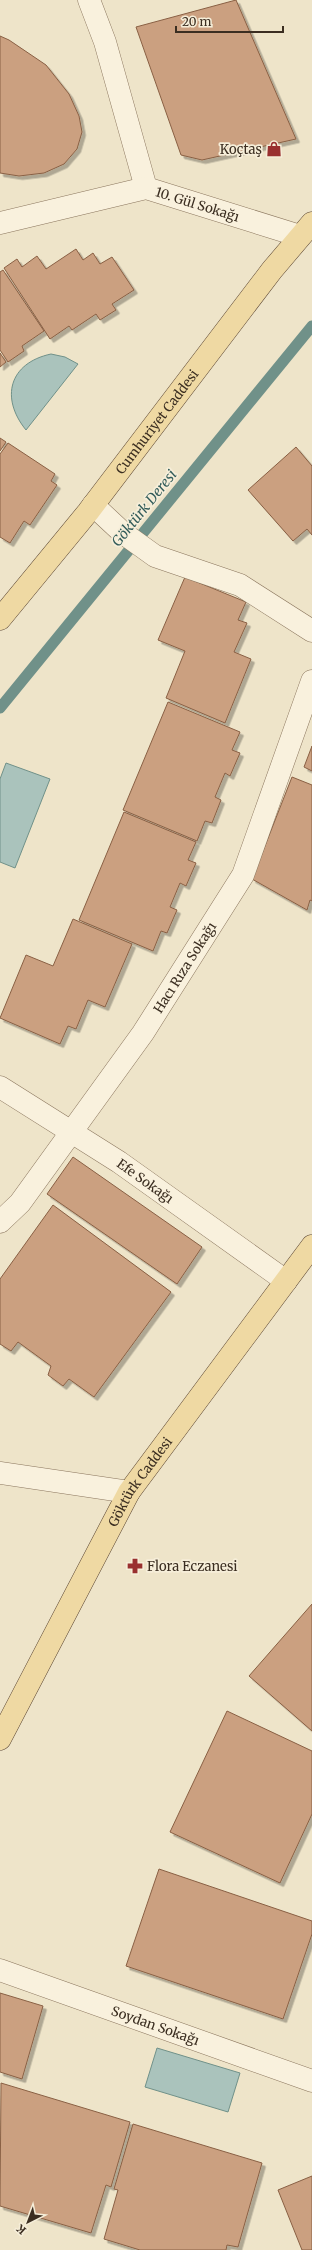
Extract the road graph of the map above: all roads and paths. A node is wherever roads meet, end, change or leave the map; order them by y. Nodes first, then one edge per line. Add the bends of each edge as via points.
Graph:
1 (89, 0) edge
2 (146, 188) junction
3 (0, 223) edge
4 (306, 230) edge
5 (93, 505) junction
6 (4, 608) edge
7 (312, 631) edge
8 (312, 681) edge
9 (0, 1087) edge
10 (73, 1132) junction
11 (0, 1222) edge
12 (312, 1246) edge
13 (286, 1281) junction
14 (0, 1473) edge
15 (130, 1492) junction
16 (0, 1739) edge
17 (0, 1970) edge
18 (312, 2080) edge

1 - 2 street via 105,42
2 - 3 street, 10. Gül Sokağı
2 - 4 street, 10. Gül Sokağı
4 - 5 main road, Cumhuriyet Caddesi via 272,270
5 - 6 main road, Cumhuriyet Caddesi
5 - 7 street via 122,533 156,556 240,585
8 - 10 street, Hacı Rıza Sokağı via 243,875 143,1033
9 - 10 street, Efe Sokağı
10 - 11 street, Hacı Rıza Sokağı via 20,1203
10 - 13 street, Efe Sokağı
12 - 13 main road, Göktürk Caddesi
13 - 15 main road, Göktürk Caddesi
14 - 15 street
15 - 16 main road, Göktürk Caddesi
17 - 18 street, Soydan Sokağı

